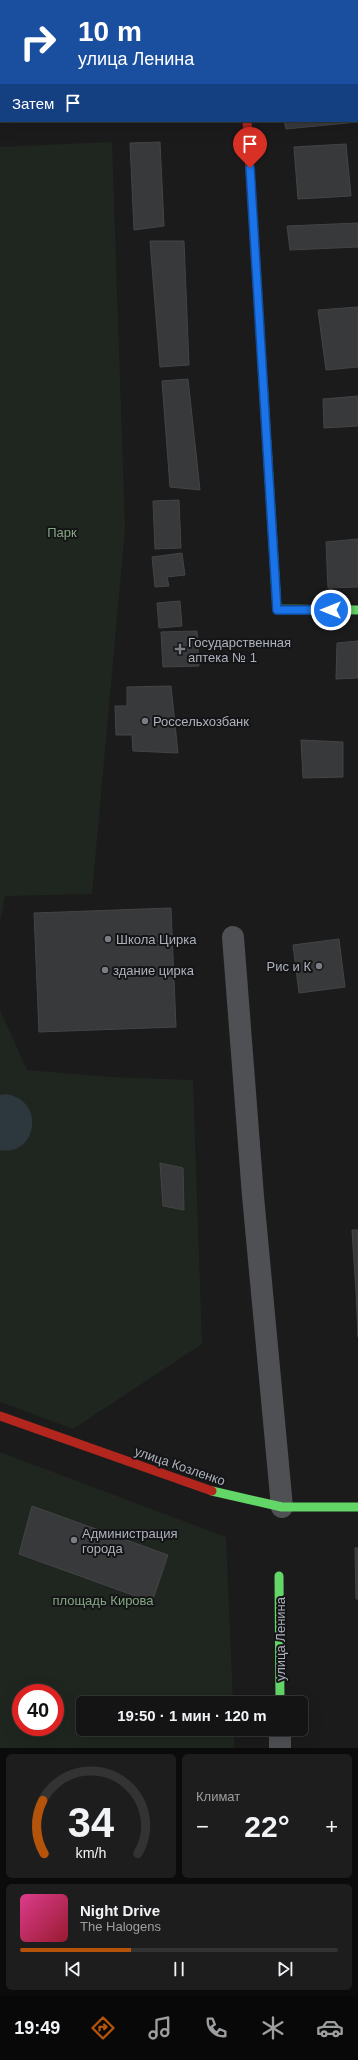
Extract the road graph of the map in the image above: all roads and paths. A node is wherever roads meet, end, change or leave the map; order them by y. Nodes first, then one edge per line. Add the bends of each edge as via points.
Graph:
1 (247, 122) edge
2 (358, 610) edge
3 (233, 937) dead end
4 (0, 1416) edge
5 (282, 1506) junction
6 (358, 1507) edge
7 (279, 1576) dead end
8 (280, 1696) edge
9 (280, 1736) edge
10 (280, 1748) edge

1 - 2 street via 277,610
3 - 5 street via 253,1196
4 - 5 street, улица Козленко via 222,1496
5 - 6 street, улица Козленко
7 - 8 street, улица Ленина
9 - 10 street

